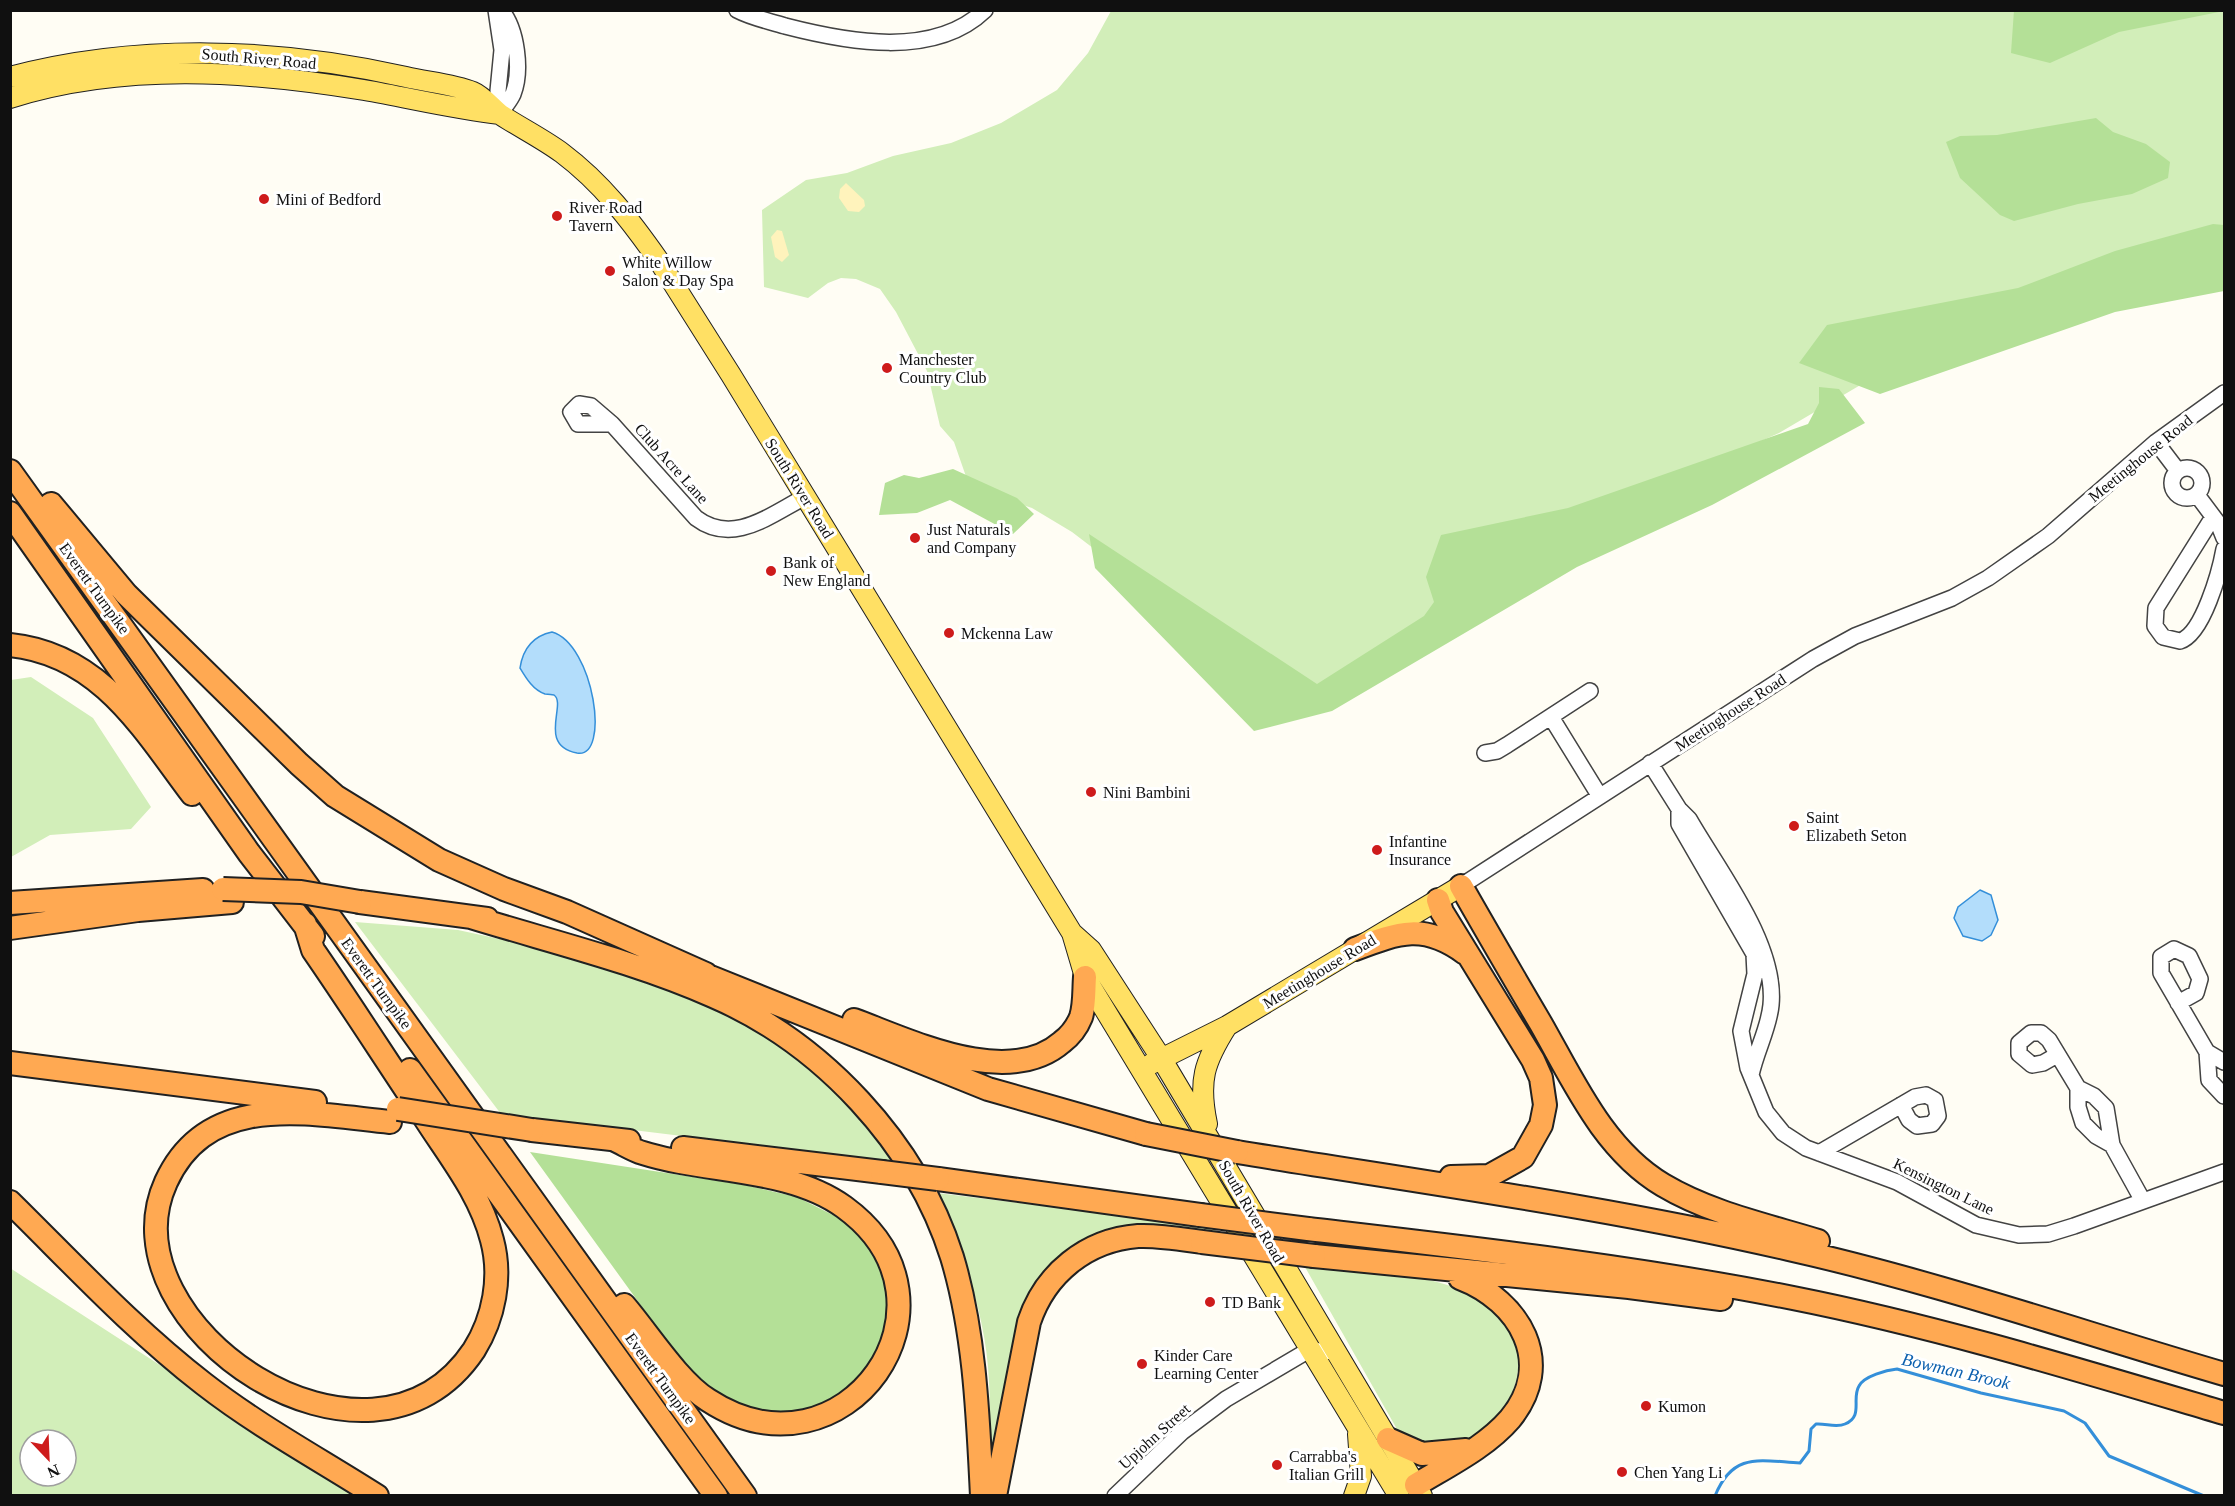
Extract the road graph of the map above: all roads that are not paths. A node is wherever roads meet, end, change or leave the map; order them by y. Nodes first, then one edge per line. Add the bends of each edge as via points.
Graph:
1 (496, 10) edge
2 (501, 10) edge
3 (737, 10) edge
4 (986, 10) edge
5 (10, 77) edge
6 (10, 98) edge
7 (500, 114) junction
8 (2224, 393) edge
9 (612, 424) dead end
10 (2156, 442) junction
11 (10, 453) edge
12 (10, 471) edge
13 (805, 497) junction
14 (10, 513) edge
15 (2213, 517) junction
16 (2224, 538) edge
17 (2224, 549) edge
18 (10, 645) edge
19 (1590, 691) dead end
20 (1551, 717) junction
21 (1485, 753) dead end
22 (1650, 763) junction
23 (1599, 795) junction
24 (1679, 809) junction
25 (249, 853) junction
26 (1461, 886) junction
27 (227, 895) junction
28 (1438, 900) junction
29 (10, 903) edge
30 (471, 917) junction
31 (305, 924) junction
32 (10, 928) edge
33 (1072, 933) junction
34 (1355, 949) junction
35 (1474, 959) junction
36 (706, 974) junction
37 (1085, 976) junction
38 (736, 987) junction
39 (2178, 1003) dead end
40 (1227, 1026) junction
41 (2207, 1052) junction
42 (2057, 1055) dead end
43 (2224, 1062) edge
44 (10, 1063) edge
45 (1164, 1063) junction
46 (1145, 1076) junction
47 (1750, 1077) junction
48 (2078, 1088) junction
49 (2224, 1096) edge
50 (1900, 1105) dead end
51 (394, 1115) junction
52 (1209, 1137) junction
53 (615, 1140) junction
54 (2112, 1145) junction
55 (1819, 1153) junction
56 (1294, 1161) junction
57 (2224, 1172) edge
58 (529, 1194) junction
59 (10, 1202) edge
60 (2143, 1202) junction
61 (1439, 1269) junction
62 (1904, 1278) junction
63 (2009, 1349) junction
64 (1335, 1352) junction
65 (1314, 1358) junction
66 (2224, 1374) edge
67 (2224, 1413) edge
68 (1357, 1429) junction
69 (1388, 1440) junction
70 (1474, 1448) junction
71 (1403, 1493) edge
72 (377, 1496) edge
73 (716, 1496) edge
74 (745, 1496) edge
75 (982, 1496) edge
76 (995, 1496) edge
77 (1114, 1496) edge
78 (1354, 1496) edge

1 - 7 street via 502,50
2 - 7 street via 512,31 517,79
3 - 4 street via 822,35 884,41 947,34
5 - 7 main road, South River Road via 119,57 206,53 274,57 382,72 474,92
6 - 7 main road, South River Road via 116,76 207,72 366,90
7 - 13 main road, South River Road via 582,169 627,217 659,261
8 - 10 street, Meetinghouse Road
9 - 13 street, Club Acre Lane via 709,528 740,529
10 - 15 street via 2178,471 2172,482 2176,494 2188,498 2197,495
10 - 22 street, Meetinghouse Road via 2048,536 1988,578 1952,598 1855,636 1818,656
11 - 36 highway via 126,594 335,796 439,860
12 - 58 highway, Everett Turnpike
13 - 33 main road, South River Road
14 - 25 highway, Everett Turnpike
15 - 16 street
15 - 17 street via 2156,608 2155,626 2163,637 2180,640 2195,632
18 - 25 highway via 67,661 112,692 213,821
19 - 20 street
20 - 21 street via 1497,751
20 - 23 street
22 - 23 street, Meetinghouse Road
22 - 24 street, Kensington Lane
23 - 26 street, Meetinghouse Road
24 - 47 street, Kensington Lane via 1679,824 1754,954 1755,974 1741,1031
24 - 47 street, Kensington Lane via 1691,823 1767,958 1771,1007
25 - 31 highway, Everett Turnpike
26 - 28 main road, Meetinghouse Road
26 - 62 highway via 1588,1107 1629,1158 1685,1197 1852,1252
27 - 29 highway
27 - 30 highway, bridge via 360,902
27 - 32 highway
28 - 34 main road, Meetinghouse Road
28 - 35 highway
30 - 36 highway via 537,926
30 - 75 highway via 646,970 714,996 754,1016 811,1056 871,1115 912,1169 952,1258 976,1395
31 - 51 highway via 314,950 475,1196 492,1239 496,1276 491,1313 482,1336 462,1367 439,1388 389,1411 340,1414 315,1410 269,1391 245,1375 219,1354 195,1326 175,1294 161,1260 156,1236 160,1199 172,1171 190,1146 232,1120 266,1113
31 - 73 highway, Everett Turnpike
33 - 37 main road, South River Road
33 - 45 main road, South River Road via 1090,950
34 - 35 highway via 1392,935 1418,932 1453,944
34 - 40 main road, Meetinghouse Road
35 - 56 highway via 1523,1041 1542,1084 1545,1105 1541,1125 1523,1157 1489,1176 1459,1178
36 - 38 highway
37 - 38 highway via 1083,1010 1075,1029 1044,1055 1021,1062 994,1062 942,1052 778,992
37 - 46 main road, South River Road
38 - 56 highway, bridge via 988,1089 1146,1134
39 - 41 street
40 - 45 main road, Meetinghouse Road via 1213,1039
40 - 52 main road via 1204,1071
41 - 43 street
41 - 49 street via 2209,1080
42 - 48 street
44 - 51 highway
45 - 46 main road, Meetinghouse Road
45 - 52 main road, South River Road
46 - 65 main road, South River Road
47 - 55 street, Kensington Lane via 1759,1101 1774,1123 1794,1142
48 - 54 street via 2106,1108
48 - 54 street via 2083,1123
50 - 55 street
51 - 53 highway, bridge via 457,1117
52 - 64 main road, South River Road
53 - 58 highway via 642,1153 785,1182 842,1206 866,1226 890,1262 897,1286 898,1311 891,1347 865,1389 835,1411 800,1422 763,1422 727,1412 687,1383
53 - 63 highway, bridge via 1684,1278 1845,1309
54 - 60 street
55 - 60 street, Kensington Lane via 1890,1179 1976,1225 2005,1234 2048,1234
56 - 62 highway via 1699,1229
57 - 60 street, Kensington Lane
58 - 74 highway, Everett Turnpike
59 - 72 highway via 121,1312 206,1385
61 - 63 highway via 1749,1302 1966,1345
61 - 70 highway via 1477,1284 1510,1310 1521,1325 1530,1358 1523,1398 1511,1418
61 - 76 highway, bridge via 1161,1237 1121,1238 1086,1251 1049,1281 1034,1306
62 - 66 highway
63 - 67 highway
64 - 65 street
64 - 69 main road, South River Road
65 - 68 main road, South River Road
65 - 77 street, Upjohn Street via 1280,1368 1207,1413
68 - 71 main road, South River Road
68 - 78 main road via 1361,1476
69 - 70 highway via 1422,1454
69 - 71 main road, South River Road
70 - 71 highway

